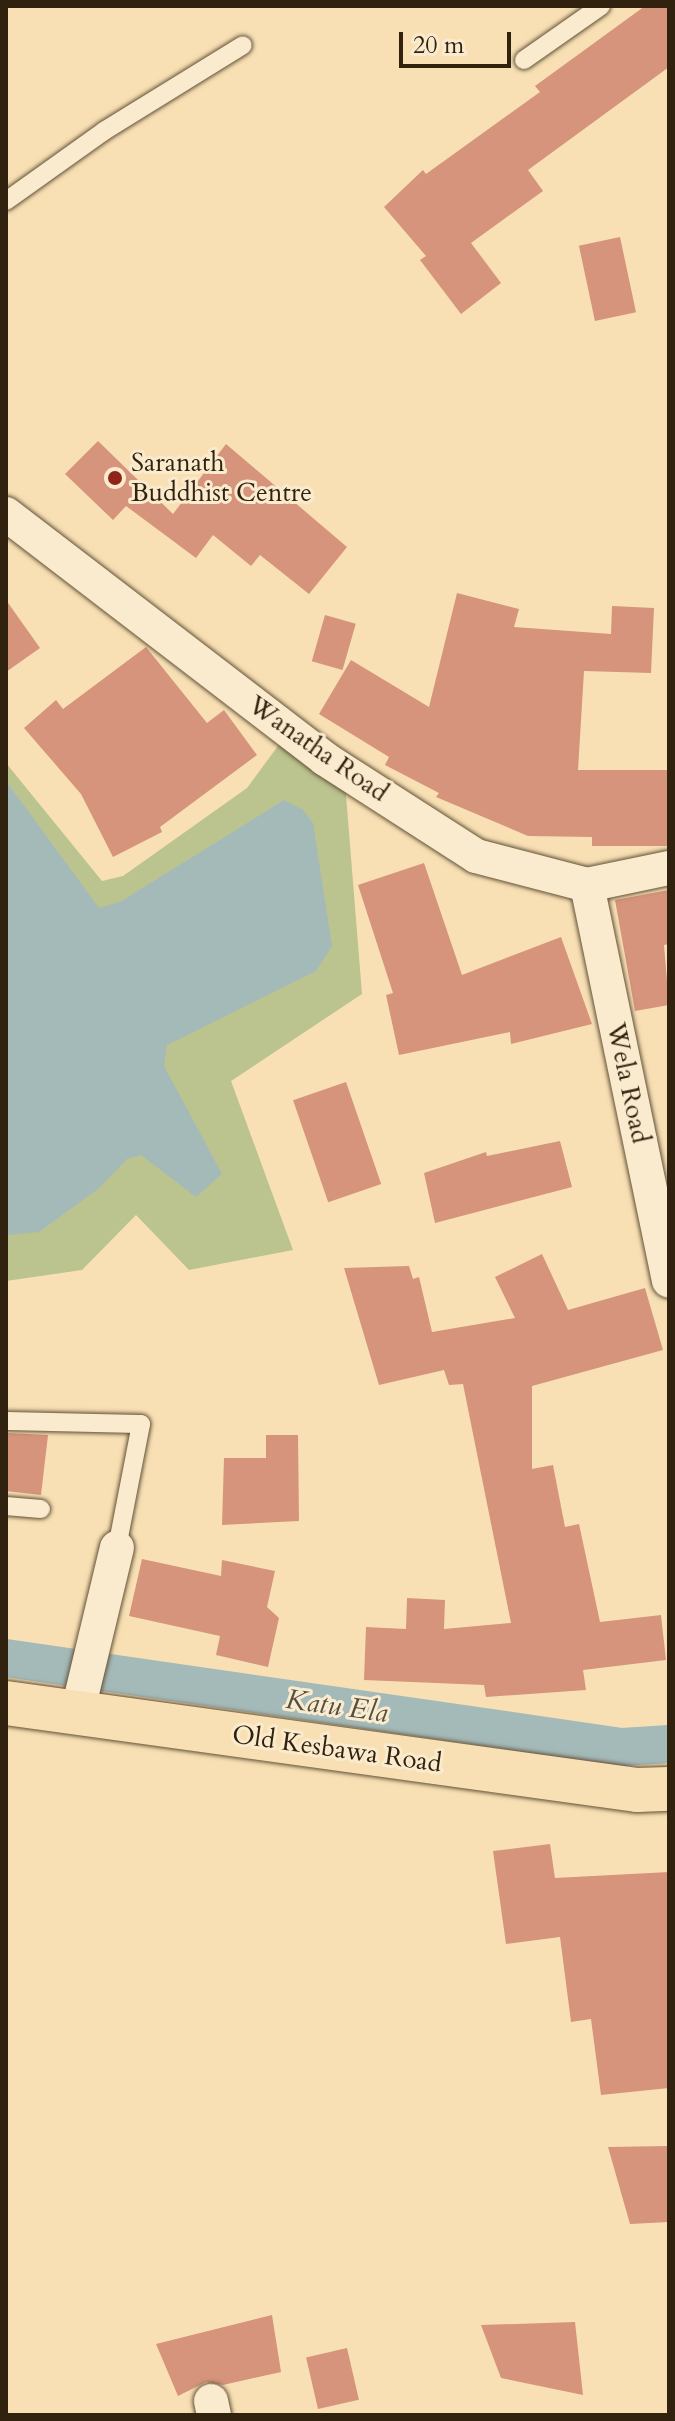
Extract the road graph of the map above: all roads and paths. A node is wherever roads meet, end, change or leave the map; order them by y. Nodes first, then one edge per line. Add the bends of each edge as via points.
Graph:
1 (601, 6) edge
2 (243, 45) dead end
3 (524, 60) dead end
4 (6, 201) edge
5 (6, 514) edge
6 (669, 868) edge
7 (587, 885) junction
8 (669, 1281) edge
9 (6, 1421) edge
10 (6, 1506) edge
11 (41, 1509) dead end
12 (117, 1548) joint
13 (6, 1703) edge
14 (77, 1714) junction
15 (669, 1789) edge

1 - 3 lane
2 - 4 lane via 104,131
5 - 7 street, Wanatha Road via 325,759 476,856
6 - 7 street, Wanatha Road
7 - 8 street, Wela Road
9 - 12 lane via 141,1424
10 - 11 lane
12 - 14 street
13 - 14 main road, Old Kesbawa Road
14 - 15 main road, Old Kesbawa Road via 637,1790

